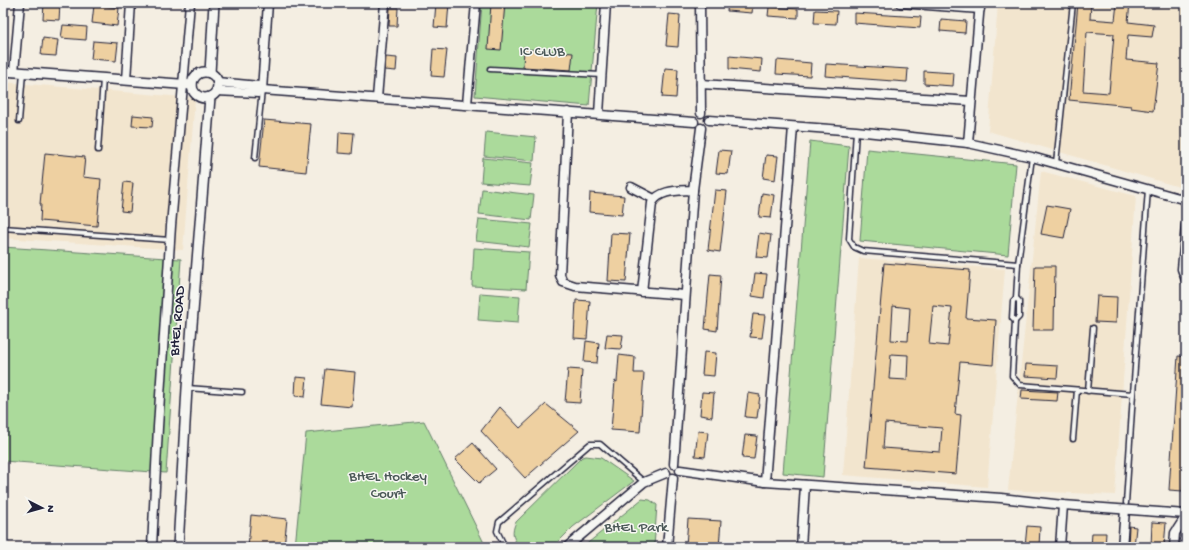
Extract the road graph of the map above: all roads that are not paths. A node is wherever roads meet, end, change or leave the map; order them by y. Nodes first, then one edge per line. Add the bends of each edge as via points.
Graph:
1 (20, 3) edge
2 (132, 3) edge
3 (190, 3) edge
4 (214, 3) edge
5 (268, 3) edge
6 (385, 3) edge
7 (476, 3) edge
8 (606, 3) edge
9 (700, 3) edge
10 (900, 3) edge
11 (1073, 3) edge
12 (980, 6) edge
13 (490, 70) dead end
14 (3, 71) edge
15 (19, 72) junction
16 (210, 73) junction
17 (601, 75) junction
18 (103, 78) junction
19 (126, 80) junction
20 (701, 84) junction
21 (188, 85) junction
22 (215, 90) junction
23 (262, 90) junction
24 (377, 98) junction
25 (971, 101) junction
26 (467, 104) junction
27 (568, 112) junction
28 (701, 113) junction
29 (599, 114) junction
30 (709, 120) junction
31 (19, 121) dead end
32 (694, 122) junction
33 (793, 127) junction
34 (701, 128) junction
35 (856, 131) junction
36 (968, 143) junction
37 (98, 150) dead end
38 (1032, 157) junction
39 (255, 158) dead end
40 (1056, 163) junction
41 (631, 187) dead end
42 (1148, 189) junction
43 (693, 190) junction
44 (654, 199) junction
45 (1186, 200) edge
46 (1186, 225) edge
47 (3, 228) edge
48 (170, 240) junction
49 (1018, 264) junction
50 (1186, 280) edge
51 (642, 292) junction
52 (685, 295) junction
53 (1093, 328) dead end
54 (187, 388) junction
55 (1077, 390) junction
56 (1088, 391) junction
57 (242, 392) dead end
58 (1133, 394) junction
59 (1073, 438) dead end
60 (674, 464) junction
61 (680, 470) junction
62 (670, 475) junction
63 (644, 482) junction
64 (765, 482) junction
65 (805, 485) junction
66 (1063, 505) junction
67 (1126, 506) junction
68 (1186, 515) edge
69 (152, 547) edge
70 (178, 547) edge
71 (505, 547) edge
72 (567, 547) edge
73 (668, 547) edge
74 (801, 547) edge
75 (1060, 547) edge
76 (1122, 547) edge
77 (1174, 547) edge

1 - 15 street
2 - 19 street
3 - 21 street
4 - 16 street
5 - 23 street
6 - 24 street
7 - 26 street
8 - 17 street
9 - 20 street
10 - 12 street
11 - 40 lane
12 - 25 street
13 - 17 lane
14 - 15 street
15 - 18 street
15 - 31 lane
16 - 21 street via 197,74
16 - 22 street via 216,78
17 - 29 street
18 - 19 street
18 - 37 lane
19 - 21 street
20 - 25 street
20 - 28 street
21 - 22 street via 202,98
21 - 48 street
22 - 23 street via 259,86
22 - 54 street, BHEL ROAD
23 - 24 street
23 - 39 lane
24 - 26 street
25 - 36 street
26 - 27 street
27 - 29 street
27 - 51 street via 560,275 563,282 575,286
28 - 30 street via 706,114
28 - 32 street
29 - 32 street
30 - 33 street
30 - 34 street via 706,127
32 - 34 street
33 - 35 street
33 - 64 street
34 - 43 street
35 - 36 street
35 - 49 lane via 849,239 854,247 863,251
36 - 38 street
38 - 40 street
38 - 49 lane
40 - 42 street
41 - 44 street
42 - 45 street
42 - 58 lane
43 - 44 street via 665,192 658,194
43 - 52 street
44 - 51 street
46 - 50 street via 1182,269
47 - 48 lane
48 - 69 street
49 - 55 lane via 1016,298 1019,301 1019,317 1015,322 1012,376 1020,385
51 - 52 street
52 - 60 street
53 - 56 lane
54 - 57 lane
54 - 70 street, BHEL ROAD
55 - 56 lane
55 - 59 lane
56 - 58 lane
58 - 67 lane
60 - 61 street
60 - 62 street via 668,466
61 - 62 street via 677,476
61 - 64 street
62 - 63 street
62 - 73 street
63 - 71 lane via 600,444 590,444 499,522 497,531
63 - 72 street
64 - 65 street
65 - 66 street via 1001,498
65 - 74 street
66 - 67 street
66 - 75 street
67 - 68 street
67 - 76 street
68 - 77 street via 1175,533

